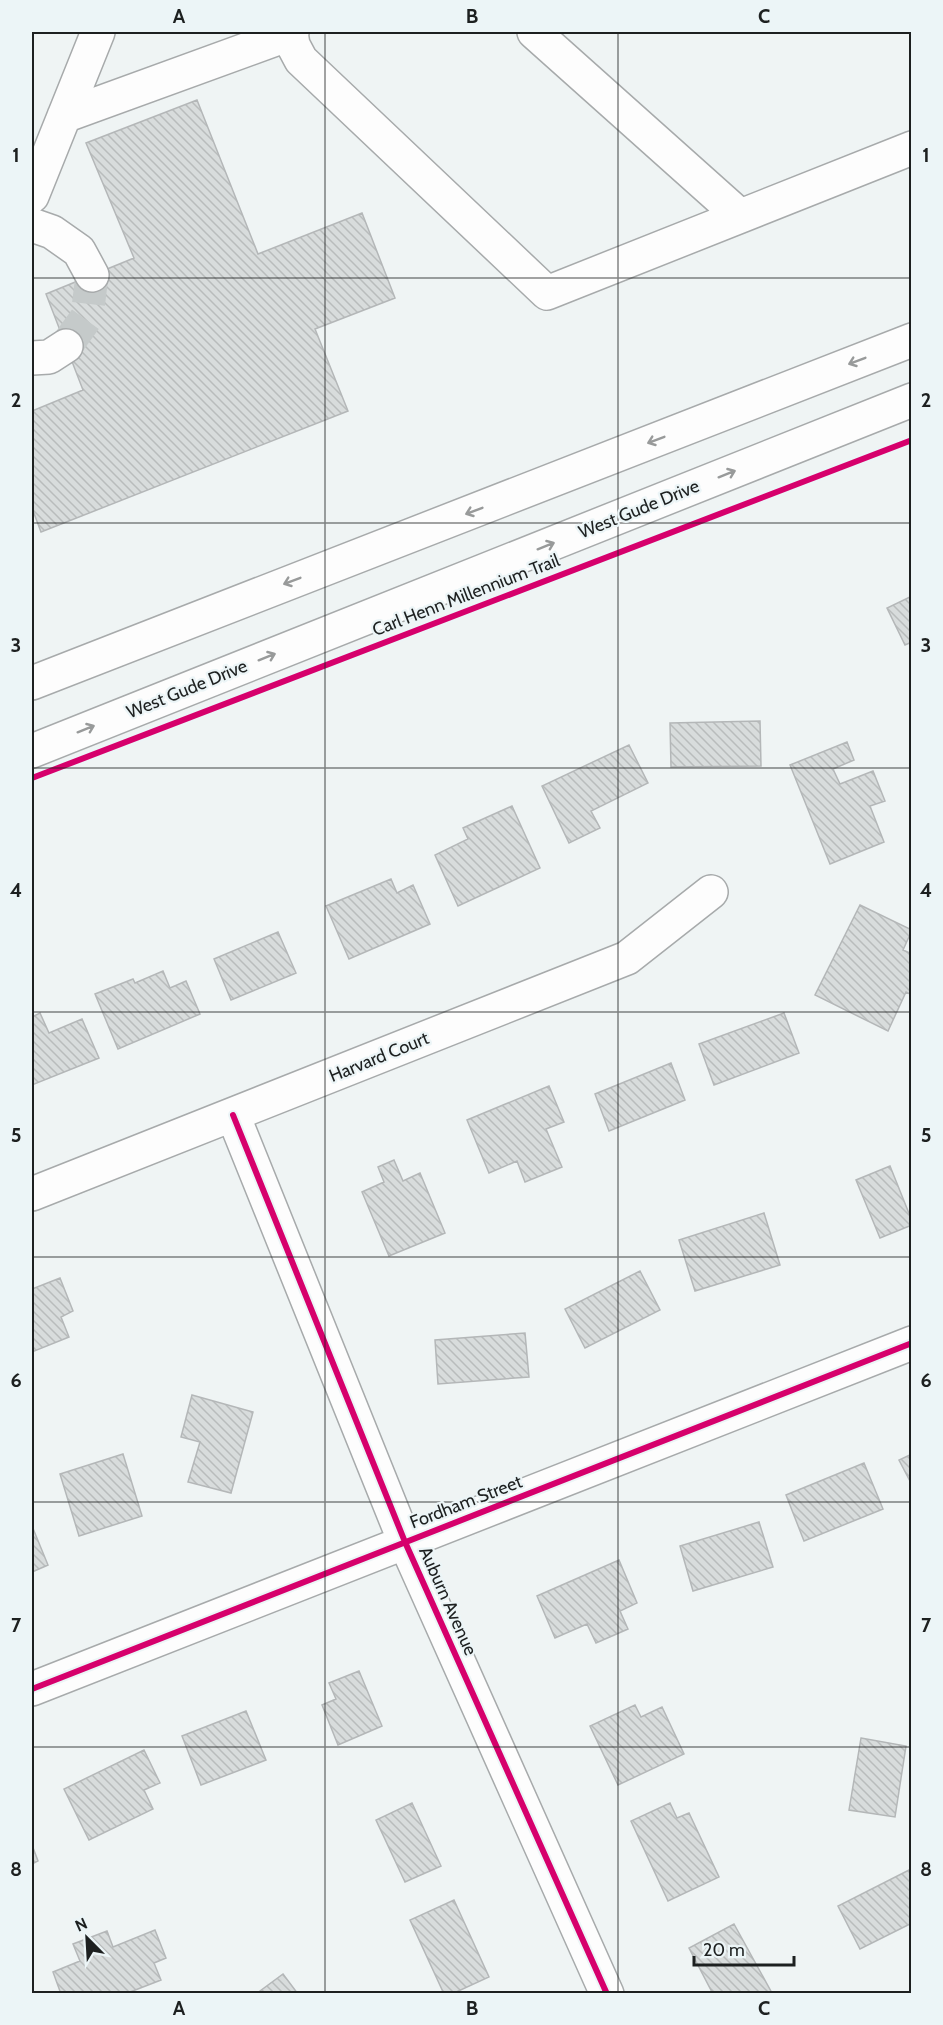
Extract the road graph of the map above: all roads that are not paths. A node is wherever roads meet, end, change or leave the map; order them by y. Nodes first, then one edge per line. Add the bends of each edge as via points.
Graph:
1 (98, 32) edge
2 (291, 32) edge
3 (534, 32) edge
4 (64, 116) junction
5 (912, 148) edge
6 (32, 196) edge
7 (740, 216) junction
8 (32, 225) edge
9 (92, 275) tunnel mouth
10 (912, 340) edge
11 (66, 346) tunnel mouth
12 (32, 358) edge
13 (912, 400) edge
14 (32, 683) edge
15 (32, 750) edge
16 (711, 892) dead end
17 (233, 1115) junction
18 (32, 1194) edge
19 (912, 1343) edge
20 (405, 1542) junction
21 (32, 1689) edge
22 (607, 1994) edge

1 - 4 street
2 - 4 street
2 - 7 street via 301,60 547,293
3 - 7 street
4 - 6 street
5 - 7 street
8 - 9 street via 52,232 79,251
10 -> 14 street
11 - 12 street via 49,357
15 -> 13 street, West Gude Drive
16 - 17 street, Harvard Court via 627,958
17 - 18 street, Harvard Court
17 - 20 street, Auburn Avenue
19 - 20 street, Fordham Street
20 - 21 street, Fordham Street
20 - 22 street, Auburn Avenue

